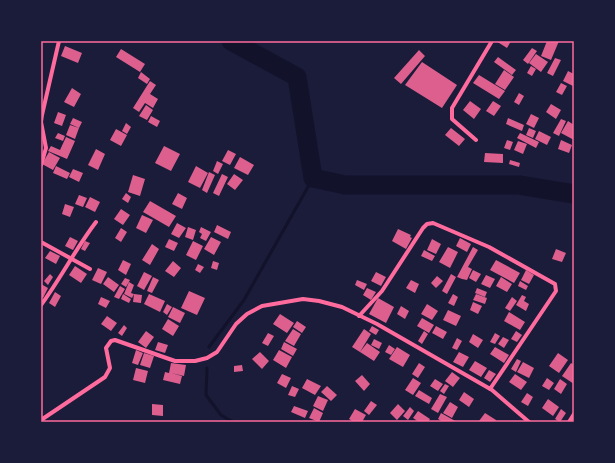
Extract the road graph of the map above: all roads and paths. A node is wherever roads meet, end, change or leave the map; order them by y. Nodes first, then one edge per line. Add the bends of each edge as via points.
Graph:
1 (59, 41) edge
2 (492, 41) edge
3 (476, 140) dead end
4 (41, 165) edge
5 (96, 222) dead end
6 (41, 242) edge
7 (72, 259) junction
8 (90, 270) dead end
9 (41, 305) edge
10 (359, 316) junction
11 (490, 389) junction
12 (574, 414) edge
13 (41, 420) edge
14 (529, 422) edge
15 (569, 422) edge

1 - 4 street via 42,115 46,148
2 - 3 street via 452,108 452,119
5 - 7 street
6 - 7 street
7 - 8 street
7 - 9 street
10 - 11 street
10 - 11 street via 382,291 423,228 430,223 489,247 554,284 556,291
10 - 13 street via 334,305 303,299 262,306 236,324 217,352 195,361 175,360 115,340 111,341 106,348 110,368 105,377
11 - 14 street
12 - 15 street

